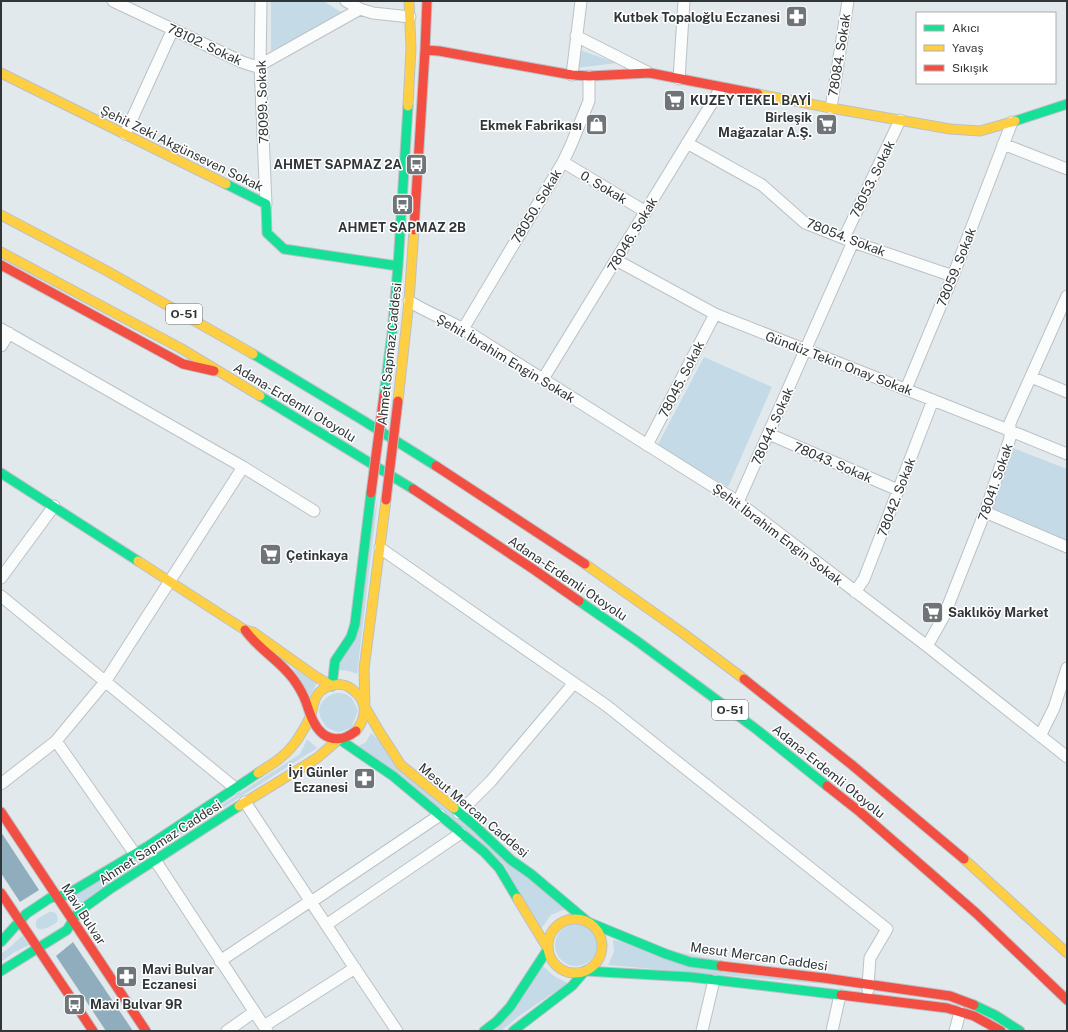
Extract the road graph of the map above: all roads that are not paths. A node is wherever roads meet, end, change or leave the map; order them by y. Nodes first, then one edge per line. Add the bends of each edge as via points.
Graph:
1 (113, 1) edge
2 (261, 1) edge
3 (346, 1) edge
4 (409, 1) edge
5 (427, 1) edge
6 (581, 1) edge
7 (684, 1) edge
8 (848, 1) edge
9 (360, 9) junction
10 (410, 18) junction
11 (173, 29) junction
12 (576, 36) junction
13 (425, 50) junction
14 (260, 65) junction
15 (1, 73) edge
16 (650, 73) junction
17 (572, 75) junction
18 (589, 76) junction
19 (679, 79) junction
20 (721, 88) junction
21 (1067, 104) edge
22 (831, 108) junction
23 (900, 120) junction
24 (1012, 122) junction
25 (125, 134) junction
26 (687, 143) junction
27 (1003, 144) junction
28 (563, 162) junction
29 (1067, 169) edge
30 (266, 204) junction
31 (646, 212) junction
32 (1, 215) edge
33 (849, 240) junction
34 (1, 252) edge
35 (616, 260) junction
36 (1, 265) edge
37 (398, 266) junction
38 (953, 276) junction
39 (1067, 296) edge
40 (408, 301) junction
41 (715, 314) junction
42 (463, 329) junction
43 (5, 331) edge
44 (1, 346) edge
45 (806, 350) junction
46 (222, 373) junction
47 (1031, 377) junction
48 (543, 379) junction
49 (906, 389) junction
50 (1067, 392) edge
51 (933, 400) junction
52 (1011, 430) junction
53 (769, 434) junction
54 (647, 445) junction
55 (1067, 454) edge
56 (243, 467) junction
57 (1, 473) edge
58 (898, 490) junction
59 (738, 502) junction
60 (54, 506) junction
61 (314, 511) dead end
62 (985, 512) junction
63 (1067, 547) edge
64 (380, 548) junction
65 (1, 578) edge
66 (170, 581) junction
67 (855, 592) junction
68 (1, 596) edge
69 (245, 630) junction
70 (927, 646) junction
71 (1067, 668) edge
72 (105, 682) junction
73 (574, 683) junction
74 (332, 686) junction
75 (365, 707) junction
76 (311, 714) junction
77 (1040, 736) junction
78 (339, 739) junction
79 (56, 741) junction
80 (1067, 757) edge
81 (1, 784) edge
82 (235, 788) junction
83 (245, 802) junction
84 (1, 812) edge
85 (459, 813) junction
86 (440, 815) junction
87 (461, 833) junction
88 (135, 854) junction
89 (155, 860) junction
90 (1, 893) edge
91 (57, 897) junction
92 (311, 902) junction
93 (20, 921) junction
94 (73, 921) junction
95 (588, 922) junction
96 (326, 925) junction
97 (1, 942) edge
98 (38, 948) junction
99 (548, 949) junction
100 (1067, 953) edge
101 (220, 961) junction
102 (355, 968) junction
103 (1, 971) edge
104 (585, 971) junction
105 (714, 980) junction
106 (868, 985) junction
107 (840, 995) junction
108 (869, 999) junction
109 (1067, 1000) edge
110 (254, 1012) junction
111 (960, 1012) junction
112 (265, 1029) edge
113 (93, 1031) edge
114 (146, 1031) edge
115 (227, 1031) edge
116 (398, 1031) edge
117 (484, 1031) edge
118 (514, 1031) edge
119 (702, 1031) edge
120 (832, 1031) edge
121 (955, 1031) edge
122 (1001, 1031) edge
123 (1020, 1031) edge

1 - 11 street, 78102. Sokak
2 - 14 street, 78099. Sokak
3 - 9 street
4 - 10 main road, Ahmet Sapmaz Caddesi
5 - 13 main road, Ahmet Sapmaz Caddesi
6 - 12 street
7 - 19 street
8 - 22 street, 78084. Sokak
9 - 10 street
9 - 14 street, 78102. Sokak
10 - 37 main road, Ahmet Sapmaz Caddesi via 411,48
11 - 14 street, 78102. Sokak via 242,62
11 - 25 street
12 - 16 street
12 - 17 street
13 - 17 main road
13 - 40 main road, Ahmet Sapmaz Caddesi
14 - 30 street, 78099. Sokak
15 - 25 main road, Şehit Zeki Akgünseven Sokak
16 - 18 main road
16 - 19 main road
17 - 18 main road
18 - 28 street, 78050. Sokak via 589,101
19 - 20 main road
20 - 22 main road
20 - 26 street, 78046. Sokak
21 - 24 main road
22 - 23 main road
23 - 24 main road via 950,129 980,131
23 - 33 street, 78053. Sokak
24 - 27 street, 78059. Sokak
25 - 30 main road, Şehit Zeki Akgünseven Sokak
26 - 31 street, 78046. Sokak
26 - 33 street, 78054. Sokak via 762,185 806,223
27 - 29 street
27 - 38 street, 78059. Sokak
28 - 31 street, 0. Sokak
28 - 42 street, 78050. Sokak
30 - 37 main road, Şehit Zeki Akgünseven Sokak via 267,233 284,250
31 - 35 street, 78046. Sokak
32 - 100 main road, Adana-Erdemli Otoyolu / O-51 via 82,257 226,338 364,421 488,499 619,588 735,672 850,763 974,867
33 - 38 street, 78054. Sokak
33 - 45 street, 78053. Sokak
34 - 46 main road, Adana-Erdemli Otoyolu / O-51
35 - 41 street, Gündüz Tekin Onay Sokak
35 - 48 street, 78046. Sokak
36 - 46 main road via 183,364
37 - 74 main road, Ahmet Sapmaz Caddesi, bridge via 392,333 355,624 351,637 335,661
38 - 49 street, 78059. Sokak
39 - 47 street, 78041. Sokak
40 - 42 street, Şehit İbrahim Engin Sokak
40 - 64 main road, Ahmet Sapmaz Caddesi, bridge
41 - 45 street, Gündüz Tekin Onay Sokak
41 - 54 street, 78045. Sokak
42 - 48 street, Şehit İbrahim Engin Sokak
43 - 44 street
43 - 56 street
45 - 49 street, Gündüz Tekin Onay Sokak
45 - 53 street, 78044. Sokak
46 - 109 main road, Adana-Erdemli Otoyolu / O-51 via 416,492 533,569 637,641 756,729 860,812 976,913
47 - 50 street
47 - 52 street, 78041. Sokak via 1010,423
48 - 54 street, Şehit İbrahim Engin Sokak
49 - 51 street, Gündüz Tekin Onay Sokak
51 - 52 street, Gündüz Tekin Onay Sokak
51 - 58 street, 78042. Sokak
52 - 55 street, Gündüz Tekin Onay Sokak
52 - 62 street, 78041. Sokak
53 - 58 street, 78043. Sokak
53 - 59 street, 78044. Sokak
54 - 59 street, Şehit İbrahim Engin Sokak
56 - 61 street
56 - 66 street
57 - 60 main road
58 - 67 street, 78042. Sokak via 864,579
59 - 67 street, Şehit İbrahim Engin Sokak
60 - 65 street
60 - 66 main road
62 - 63 street
62 - 70 street, 78041. Sokak via 944,616
64 - 73 street
64 - 75 main road, Ahmet Sapmaz Caddesi via 364,669
66 - 69 main road
66 - 72 street
67 - 70 street, Şehit İbrahim Engin Sokak
68 - 72 street
69 - 74 main road via 253,632
69 - 76 main road via 250,638 289,674 303,695
70 - 77 street, Şehit İbrahim Engin Sokak
71 - 77 street via 1054,708
72 - 79 street
72 - 82 street
73 - 85 street via 491,781
73 - 106 street via 607,706 887,929 870,958
74 - 75 main road via 353,689
74 - 76 main road via 325,688 314,699
75 - 78 main road via 362,725 348,737
75 - 85 main road, Mesut Mercan Caddesi via 402,765
76 - 78 main road via 320,732
76 - 82 main road, Ahmet Sapmaz Caddesi via 296,742 281,758
77 - 80 street, Şehit İbrahim Engin Sokak
78 - 83 main road, Ahmet Sapmaz Caddesi via 317,758
78 - 86 main road, Mesut Mercan Caddesi via 393,776
79 - 81 street
79 - 88 street
82 - 88 main road, Ahmet Sapmaz Caddesi
83 - 89 main road, Ahmet Sapmaz Caddesi
83 - 92 street
84 - 91 main road, Mavi Bulvar
85 - 95 main road, Mesut Mercan Caddesi via 511,860
86 - 87 main road, Mesut Mercan Caddesi
86 - 92 street
87 - 96 street
87 - 99 main road, Mesut Mercan Caddesi via 499,868
88 - 91 main road, Ahmet Sapmaz Caddesi
89 - 94 main road, Ahmet Sapmaz Caddesi via 78,912
89 - 101 street
90 - 93 main road
91 - 93 main road, Ahmet Sapmaz Caddesi via 50,898
91 - 94 main road, Mavi Bulvar
92 - 96 street
92 - 101 street
93 - 97 main road, Ahmet Sapmaz Caddesi
93 - 98 main road
94 - 98 main road, Ahmet Sapmaz Caddesi via 67,930
94 - 114 main road, Mavi Bulvar
95 - 99 main road via 580,919 563,921 552,933
95 - 104 main road via 600,934 602,952 593,966
95 - 106 main road, Mesut Mercan Caddesi via 690,962
96 - 102 street
98 - 103 main road, Ahmet Sapmaz Caddesi
98 - 113 main road
99 - 104 main road via 550,957 561,969 569,972
99 - 117 main road via 510,1007
101 - 110 street
102 - 112 street
102 - 116 street
104 - 105 main road via 690,976
104 - 118 main road via 572,986
105 - 107 main road
105 - 119 street
106 - 108 street
106 - 123 main road, Mesut Mercan Caddesi via 950,996 986,1009
107 - 108 main road
107 - 120 street
108 - 111 main road via 947,1008
110 - 112 street
110 - 115 street
111 - 121 street
111 - 122 main road via 974,1016

